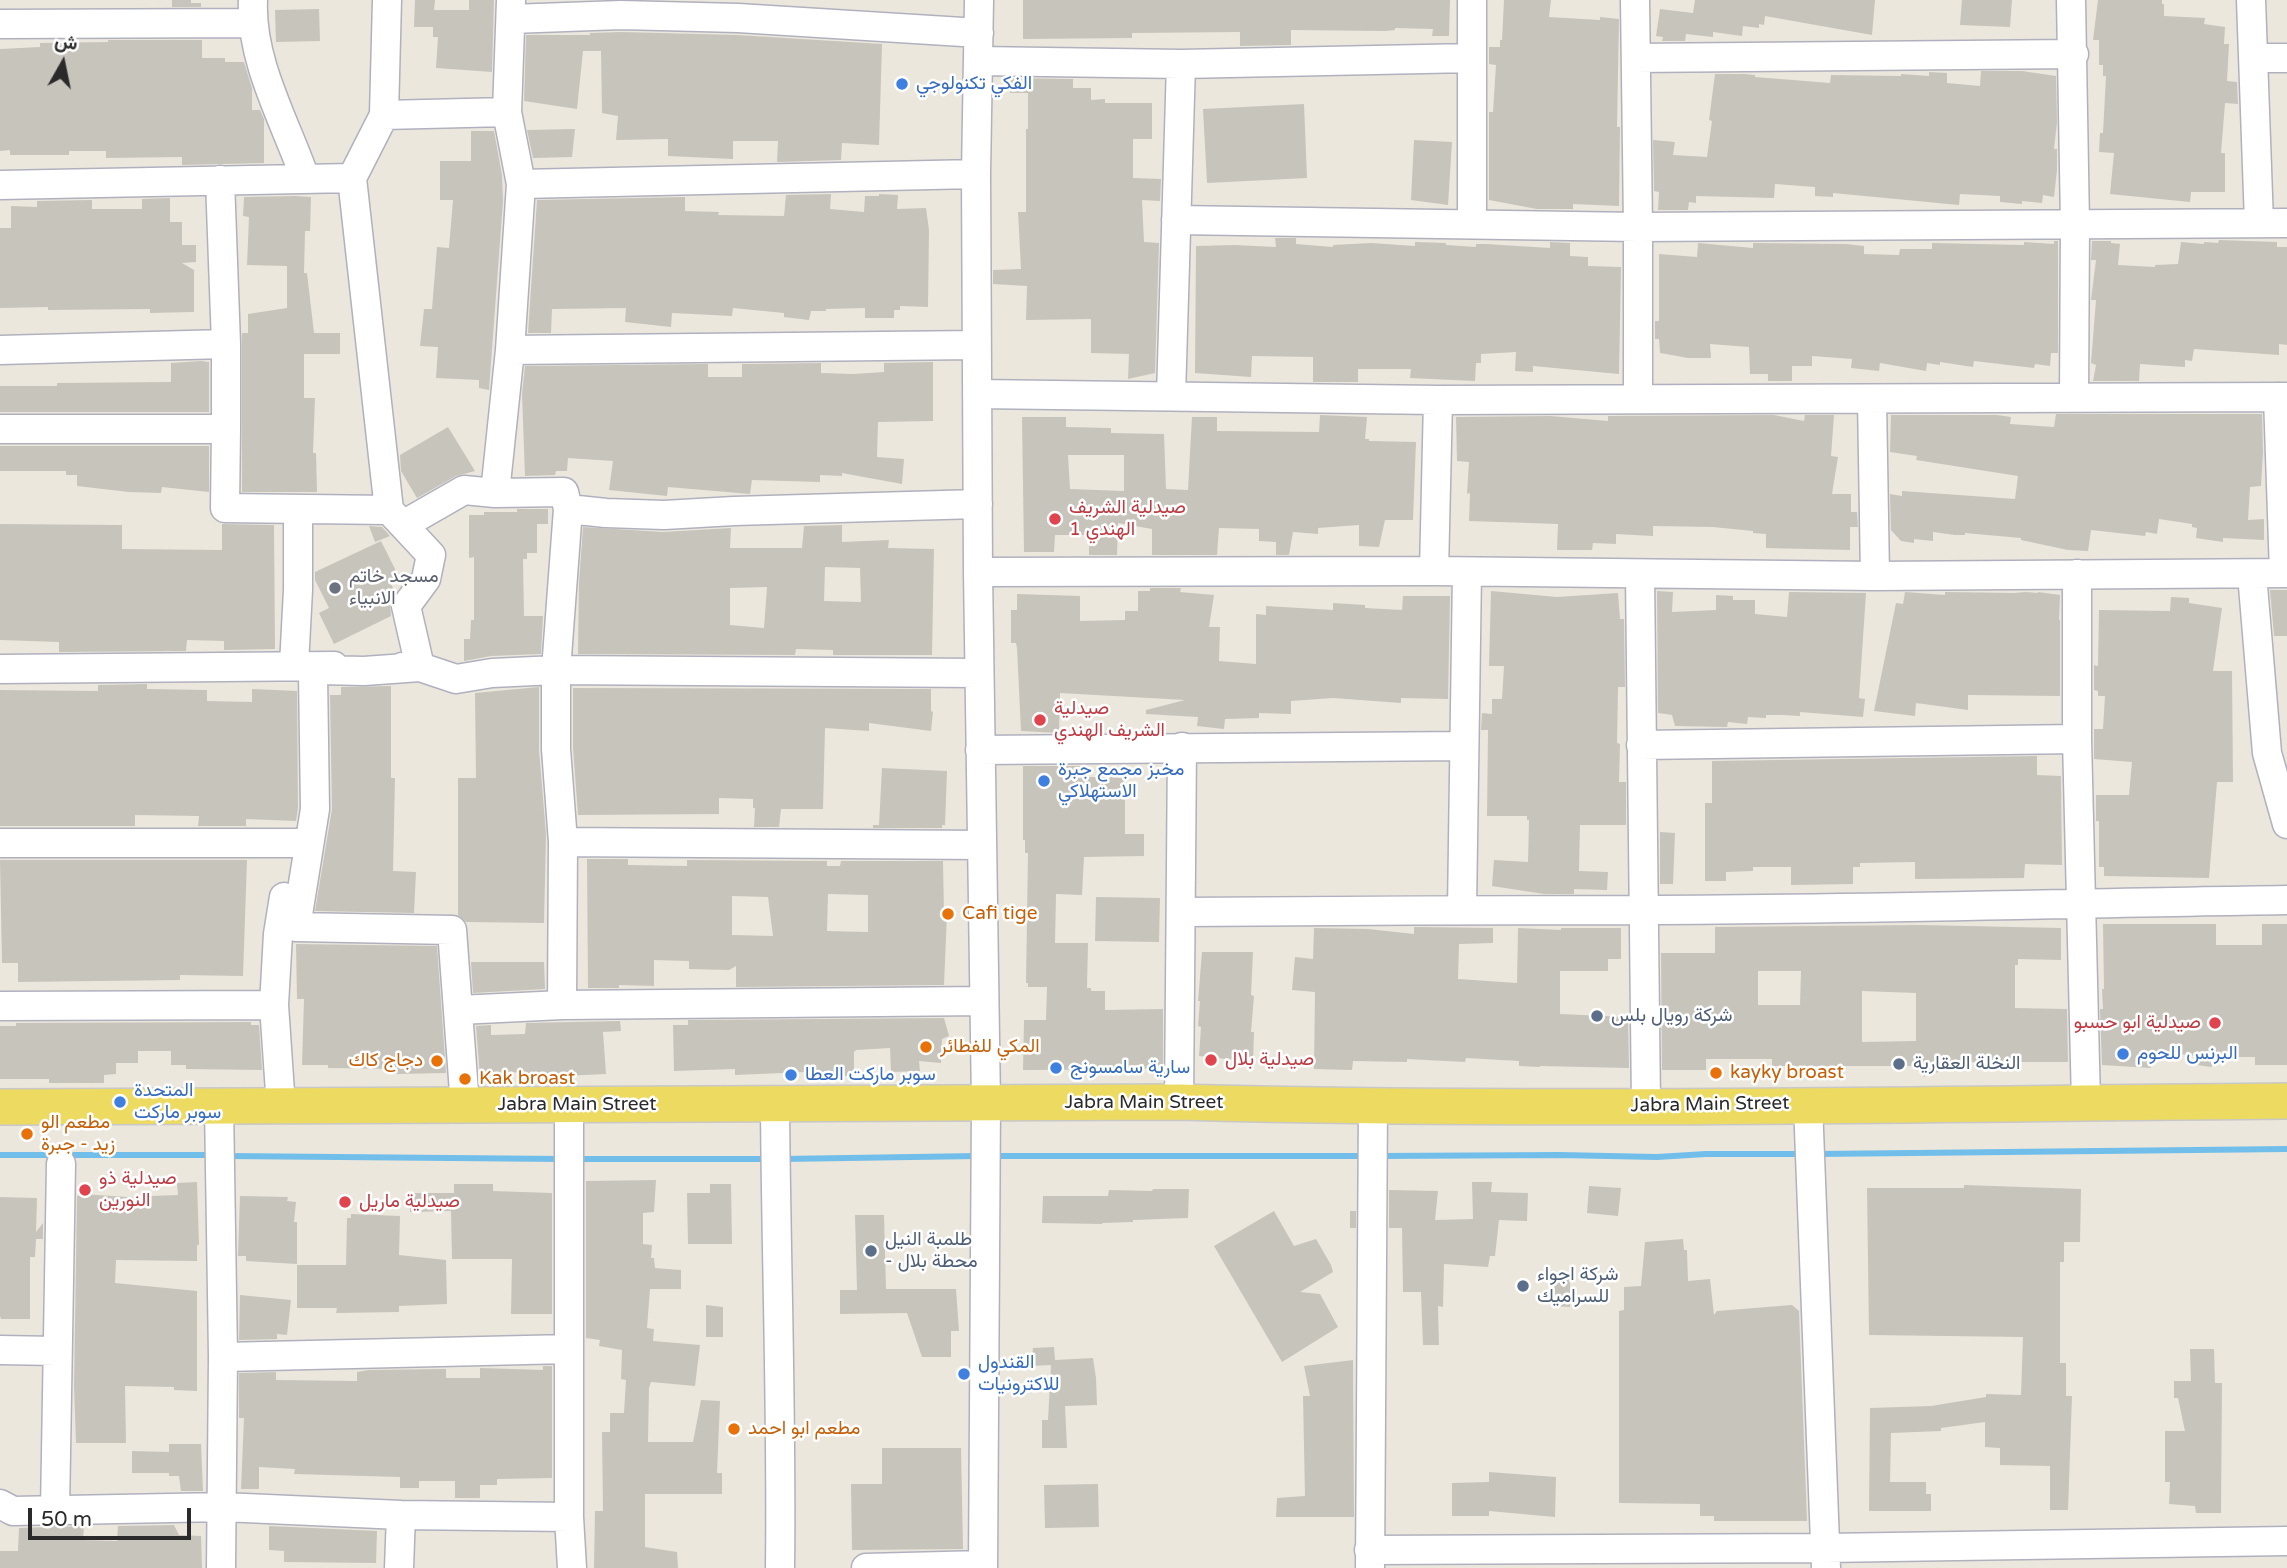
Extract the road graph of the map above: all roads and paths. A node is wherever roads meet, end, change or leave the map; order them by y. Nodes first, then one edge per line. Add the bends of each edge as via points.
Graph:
1 (387, 0) edge
2 (979, 0) edge
3 (1472, 0) edge
4 (1635, 0) edge
5 (2071, 0) edge
6 (2251, 0) edge
7 (511, 10) edge
8 (253, 12) edge
9 (0, 24) edge
10 (979, 33) junction
11 (2074, 54) junction
12 (1472, 58) junction
13 (1636, 58) junction
14 (2254, 58) junction
15 (2287, 58) edge
16 (978, 61) junction
17 (1181, 64) junction
18 (507, 112) junction
19 (384, 115) junction
20 (976, 174) junction
21 (305, 178) junction
22 (352, 178) junction
23 (220, 180) junction
24 (521, 184) junction
25 (0, 185) edge
26 (1177, 220) junction
27 (2259, 223) junction
28 (2287, 223) edge
29 (1472, 224) junction
30 (2075, 224) junction
31 (1638, 227) junction
32 (226, 344) junction
33 (976, 345) junction
34 (0, 350) edge
35 (510, 350) junction
36 (977, 394) junction
37 (1171, 396) junction
38 (2074, 397) junction
39 (2283, 397) edge
40 (1872, 399) junction
41 (1438, 400) junction
42 (1637, 400) junction
43 (0, 429) edge
44 (226, 429) junction
45 (495, 493) junction
46 (978, 504) junction
47 (568, 509) junction
48 (298, 510) junction
49 (396, 517) junction
50 (1434, 571) junction
51 (978, 572) junction
52 (1467, 572) junction
53 (2285, 573) edge
54 (2077, 574) junction
55 (2252, 574) junction
56 (1640, 575) junction
57 (1875, 576) junction
58 (300, 666) junction
59 (420, 667) junction
60 (0, 669) edge
61 (556, 670) junction
62 (978, 673) junction
63 (2077, 739) junction
64 (1641, 745) junction
65 (1464, 746) junction
66 (1182, 747) junction
67 (980, 750) junction
68 (2277, 753) edge
69 (310, 805) junction
70 (2287, 824) edge
71 (563, 842) junction
72 (0, 843) edge
73 (296, 843) junction
74 (981, 845) junction
75 (2287, 900) edge
76 (2081, 905) junction
77 (1462, 909) junction
78 (1643, 910) junction
79 (1182, 912) junction
80 (452, 930) junction
81 (278, 934) junction
82 (984, 1001) junction
83 (274, 1005) junction
84 (562, 1005) junction
85 (0, 1006) edge
86 (459, 1010) junction
87 (2287, 1101) edge
88 (1179, 1102) junction
89 (2086, 1102) junction
90 (986, 1103) junction
91 (569, 1104) junction
92 (775, 1104) junction
93 (1808, 1104) junction
94 (219, 1105) junction
95 (1373, 1105) junction
96 (465, 1106) junction
97 (1646, 1106) junction
98 (0, 1107) edge
99 (281, 1107) junction
100 (61, 1164) dead end
101 (569, 1349) junction
102 (0, 1350) edge
103 (57, 1351) junction
104 (223, 1357) junction
105 (0, 1504) edge
106 (223, 1507) junction
107 (55, 1511) junction
108 (401, 1515) junction
109 (569, 1517) junction
110 (2287, 1542) edge
111 (1825, 1558) edge
112 (1370, 1559) edge
113 (1501, 1559) edge
114 (983, 1566) edge
115 (221, 1568) edge
116 (399, 1568) edge
117 (572, 1568) edge
118 (780, 1568) edge
119 (866, 1568) edge

1 - 19 street
2 - 10 street
3 - 12 street
4 - 13 street
5 - 11 street
6 - 14 street
7 - 10 street
7 - 18 street
8 - 9 street
8 - 21 street via 270,89
10 - 16 street
11 - 13 street
11 - 30 street
12 - 17 street
12 - 29 street
13 - 31 street
14 - 15 street
14 - 27 street
16 - 17 street
16 - 20 street
17 - 26 street
18 - 19 street
18 - 24 street
19 - 22 street
20 - 24 street
20 - 33 street
21 - 22 street
21 - 23 street
22 - 49 street
23 - 25 street
23 - 32 street
24 - 35 street
26 - 29 street
26 - 37 street
27 - 28 street
27 - 30 street
29 - 31 street
30 - 31 street
30 - 38 street
31 - 42 street
32 - 34 street
32 - 44 street
33 - 35 street
33 - 36 street
35 - 45 street
36 - 37 street
36 - 46 street
37 - 41 street
38 - 39 street
38 - 40 street
39 - 53 street
40 - 42 street
40 - 57 street
41 - 42 street
41 - 50 street
43 - 44 street
44 - 48 street via 225,508
45 - 47 street via 564,492
45 - 49 street via 464,490
46 - 47 street via 664,515
46 - 51 street
47 - 61 street
48 - 49 street
48 - 58 street
49 - 59 street via 431,555 426,579 406,606
50 - 51 street
50 - 52 street
51 - 62 street
52 - 56 street
52 - 65 street
53 - 55 street
54 - 55 street
54 - 57 street
54 - 63 street
55 - 68 street
56 - 57 street
56 - 64 street
58 - 59 street
58 - 60 street
58 - 69 street
59 - 61 street via 456,679
59 - 69 street via 313,674
61 - 62 street
61 - 71 street
62 - 67 street
63 - 64 street
63 - 76 street
64 - 78 street
65 - 66 street
65 - 77 street
66 - 67 street
66 - 79 street
67 - 74 street
68 - 70 street
69 - 73 street
69 - 80 street via 296,927
71 - 74 street
71 - 84 street
72 - 73 street
73 - 81 street
74 - 82 street
75 - 76 street
76 - 78 street
76 - 89 street
77 - 78 street
77 - 79 street
78 - 97 street
79 - 88 street
80 - 81 street via 296,929
80 - 86 street
81 - 83 street
82 - 84 street
82 - 90 street
83 - 85 street
83 - 99 street
84 - 86 street
86 - 96 street
87 - 89 main road, Jabra Main Street
88 - 90 main road, Jabra Main Street
88 - 95 main road, Jabra Main Street
89 - 93 main road, Jabra Main Street
90 - 92 main road, Jabra Main Street
90 - 114 street
91 - 92 main road, Jabra Main Street
91 - 96 main road, Jabra Main Street
91 - 101 street
92 - 118 street
93 - 97 main road, Jabra Main Street
93 - 111 street
94 - 98 main road, Jabra Main Street
94 - 99 main road, Jabra Main Street
94 - 104 street
95 - 97 main road, Jabra Main Street
95 - 112 street
96 - 99 main road, Jabra Main Street
100 - 103 street
101 - 104 street
101 - 109 street
102 - 103 street
103 - 107 street
104 - 106 street
105 - 107 street via 13,1511
106 - 107 street
106 - 108 street
106 - 115 street
108 - 109 street
108 - 116 street
109 - 117 street
110 - 111 street
111 - 113 street
112 - 113 street
114 - 119 street

